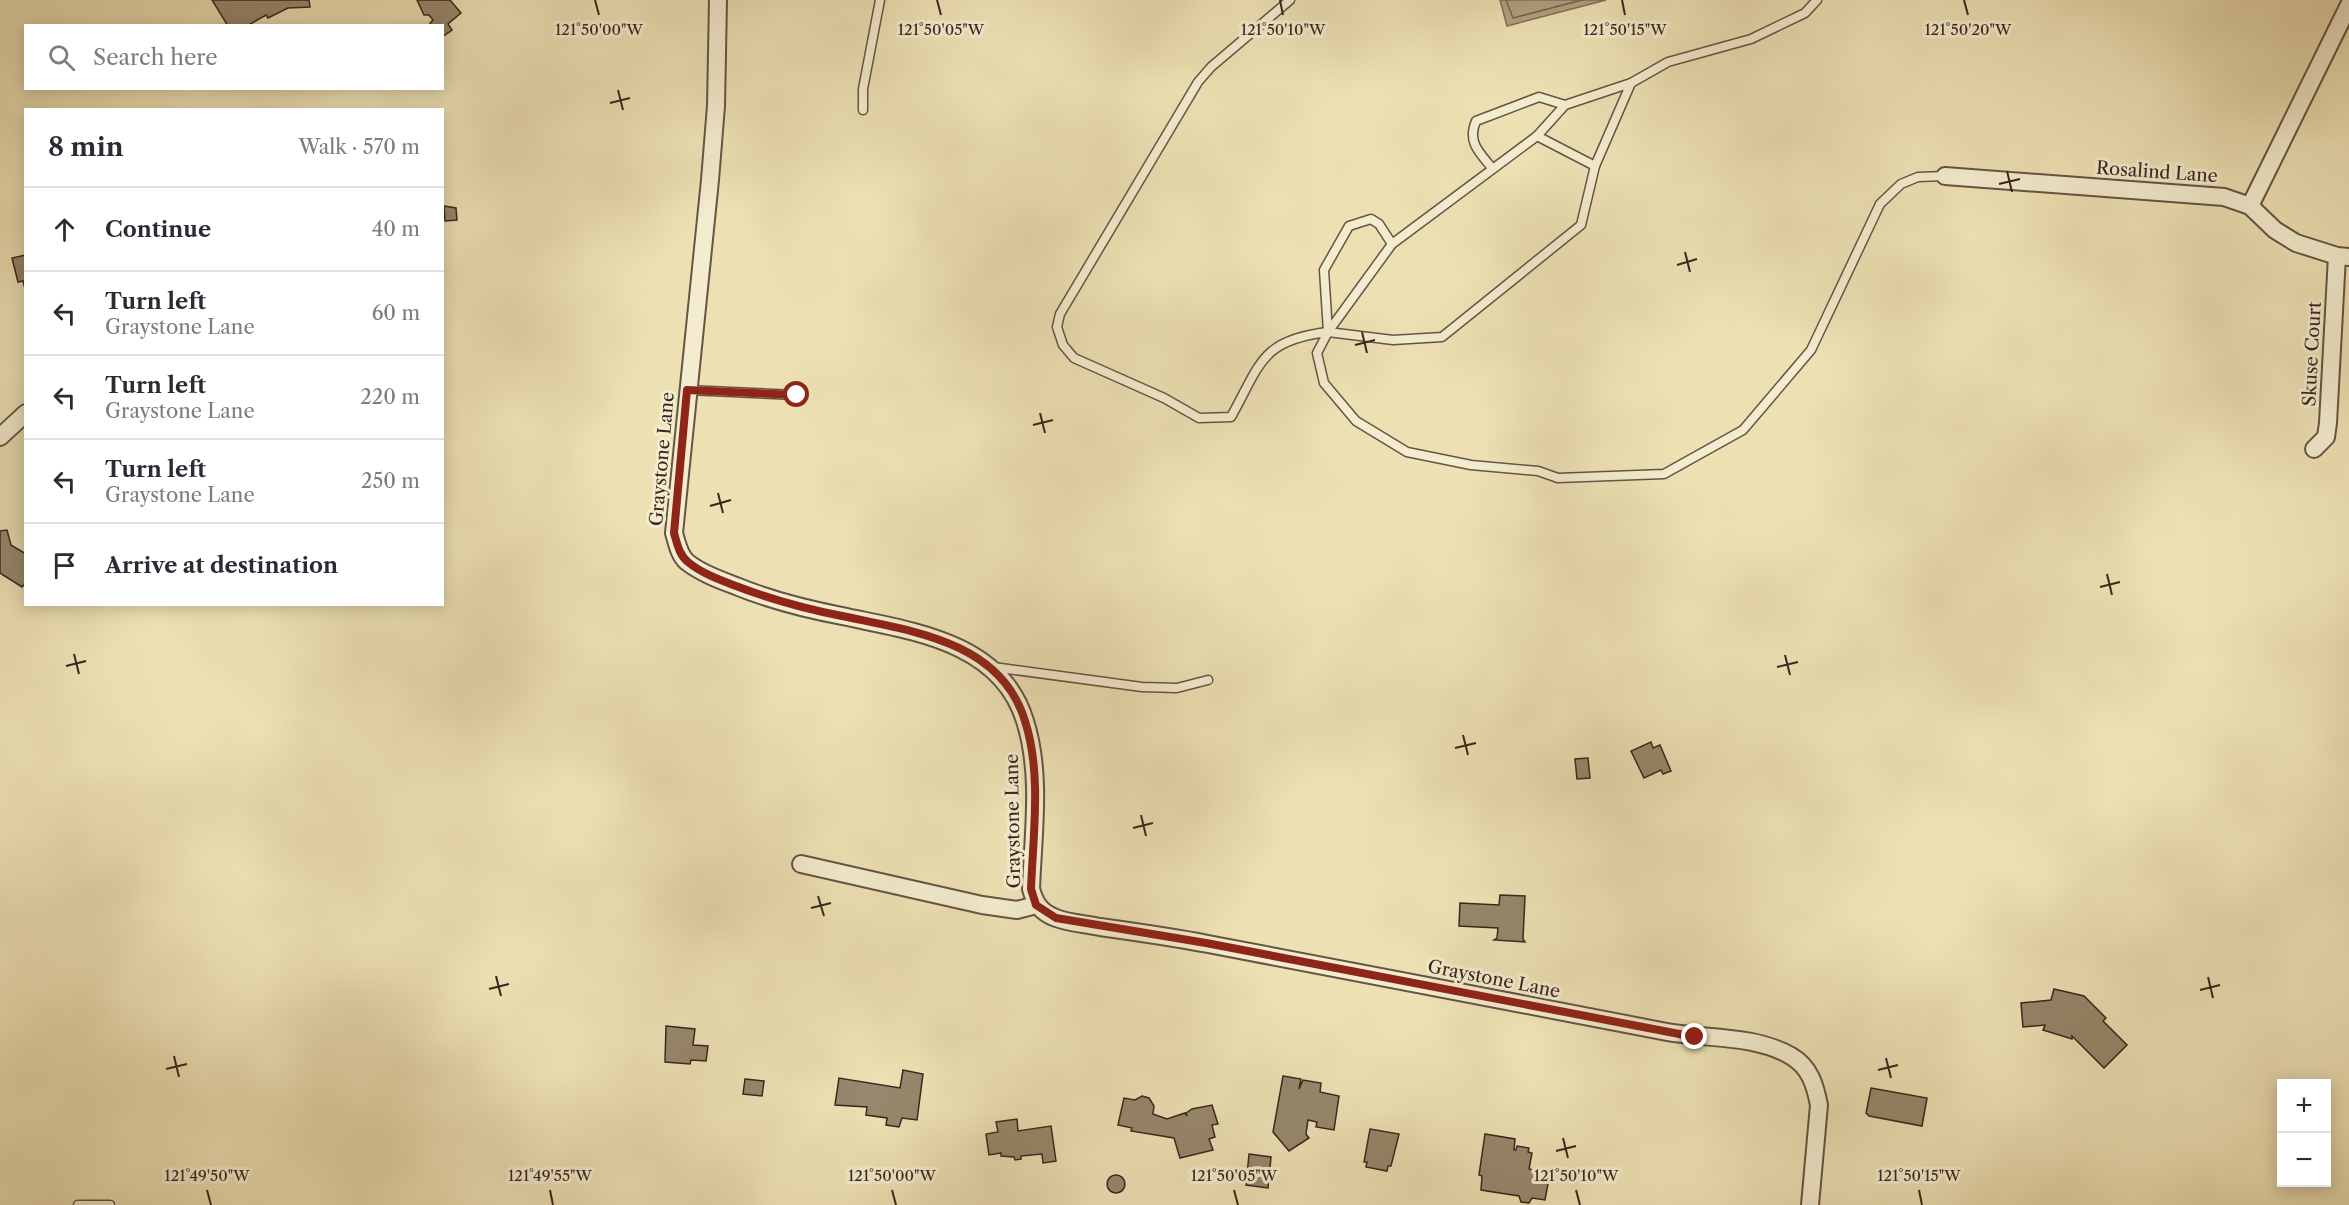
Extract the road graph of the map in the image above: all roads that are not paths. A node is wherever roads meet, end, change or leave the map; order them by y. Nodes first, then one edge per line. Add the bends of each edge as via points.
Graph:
1 (718, 0) edge
2 (880, 0) edge
3 (1290, 0) edge
4 (1817, 0) edge
5 (2349, 4) edge
6 (1631, 83) junction
7 (1565, 105) junction
8 (864, 110) dead end
9 (1538, 136) junction
10 (1595, 166) junction
11 (1492, 168) junction
12 (1945, 176) joint
13 (2250, 206) junction
14 (1392, 244) junction
15 (2343, 257) edge
16 (1328, 332) junction
17 (687, 390) junction
18 (797, 395) dead end
19 (24, 415) edge
20 (0, 437) edge
21 (2314, 449) dead end
22 (990, 666) junction
23 (1208, 680) dead end
24 (801, 864) dead end
25 (1036, 905) junction
26 (78, 1205) edge
27 (110, 1205) edge
28 (1810, 1205) edge

1 - 17 street, Graystone Lane via 714,128
2 - 8 lane via 863,89
3 - 16 lane via 1198,82 1060,314 1057,327 1063,345 1074,358 1199,418 1231,417 1266,354 1282,342
4 - 6 lane via 1805,13 1751,39 1668,62
5 - 13 street
6 - 7 lane
6 - 10 lane
7 - 9 lane
7 - 11 lane via 1539,97 1476,121 1471,133 1474,147
9 - 10 lane
9 - 11 lane
10 - 16 lane via 1581,225 1442,337 1393,340
11 - 14 lane
12 - 13 street, Rosalind Lane via 2224,196
12 - 16 lane via 1918,177 1901,184 1880,204 1811,350 1743,430 1664,474 1558,478 1538,471 1471,465 1407,452 1356,422 1324,383 1317,353
13 - 15 street, Rosalind Lane via 2289,238
14 - 16 lane
14 - 16 lane via 1371,219 1349,226 1324,270
15 - 21 street, Skuse Court via 2326,437
17 - 18 lane
17 - 22 street, Graystone Lane via 674,533 687,561 712,577 784,603 932,637
19 - 20 street
22 - 23 lane via 1142,687 1177,688
22 - 25 street, Graystone Lane via 1016,700 1030,742 1034,765 1031,889
24 - 25 street, Graystone Lane via 982,905 1017,910
25 - 28 street, Graystone Lane via 1066,920 1779,1050 1800,1061 1817,1094
26 - 27 lane

